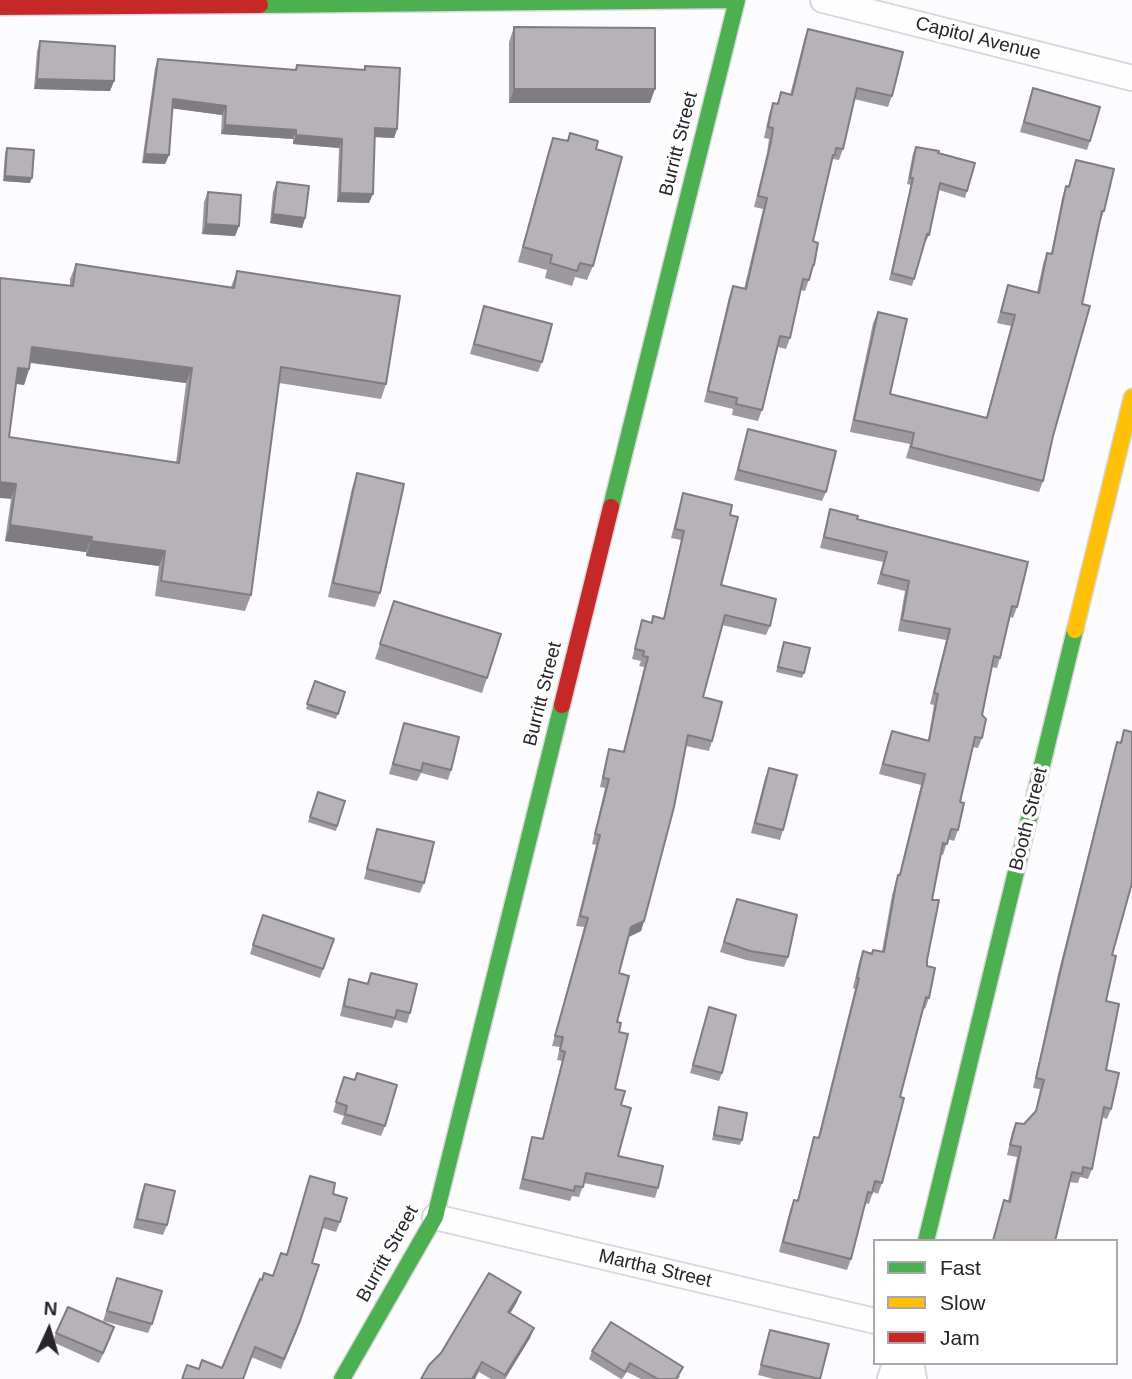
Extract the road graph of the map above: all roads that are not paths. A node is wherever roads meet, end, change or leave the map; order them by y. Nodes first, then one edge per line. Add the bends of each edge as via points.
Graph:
1 (737, 0) edge
2 (823, 0) edge
3 (0, 7) edge
4 (1132, 78) edge
5 (1132, 397) edge
6 (435, 1217) junction
7 (926, 1239) edge
8 (873, 1321) edge
9 (342, 1379) edge

1 - 3 street
1 - 6 street, Burritt Street
2 - 4 street, Capitol Avenue
5 - 7 street, Booth Street
6 - 8 street, Martha Street
6 - 9 street, Burritt Street

